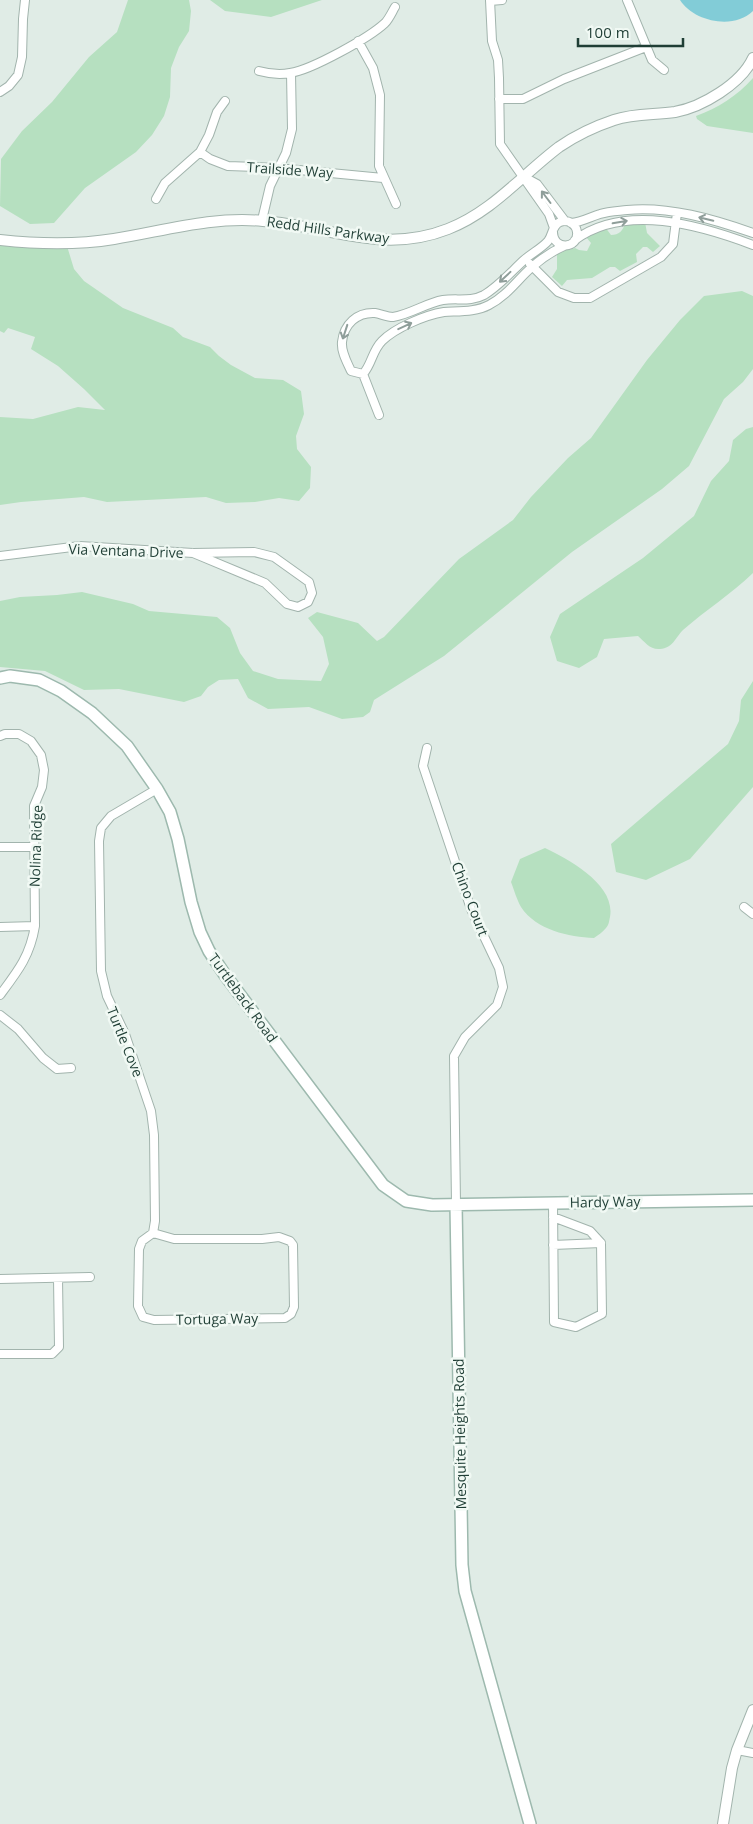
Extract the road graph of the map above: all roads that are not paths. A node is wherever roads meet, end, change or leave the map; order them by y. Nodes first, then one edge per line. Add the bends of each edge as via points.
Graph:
1 (25, 0) edge
2 (502, 0) edge
3 (627, 0) edge
4 (490, 1) edge
5 (395, 7) dead end
6 (358, 41) junction
7 (646, 47) junction
8 (753, 58) edge
9 (664, 70) dead end
10 (259, 71) dead end
11 (291, 73) junction
12 (0, 92) edge
13 (499, 99) junction
14 (225, 101) dead end
15 (200, 152) junction
16 (278, 168) junction
17 (524, 177) junction
18 (383, 178) junction
19 (156, 199) dead end
20 (396, 204) dead end
21 (677, 213) junction
22 (262, 220) junction
23 (568, 222) junction
24 (676, 223) junction
25 (553, 230) junction
26 (753, 233) edge
27 (0, 240) edge
28 (575, 240) junction
29 (753, 245) edge
30 (565, 246) junction
31 (526, 258) junction
32 (532, 266) junction
33 (363, 374) junction
34 (379, 415) dead end
35 (193, 553) junction
36 (0, 556) edge
37 (0, 678) edge
38 (0, 736) edge
39 (427, 748) dead end
40 (157, 789) junction
41 (0, 847) edge
42 (34, 847) junction
43 (744, 907) dead end
44 (753, 914) edge
45 (35, 926) junction
46 (0, 927) edge
47 (0, 995) edge
48 (0, 1015) edge
49 (465, 1038) joint
50 (71, 1068) dead end
51 (753, 1200) edge
52 (553, 1203) junction
53 (456, 1204) junction
54 (553, 1217) junction
55 (153, 1233) junction
56 (602, 1243) junction
57 (553, 1245) junction
58 (90, 1277) dead end
59 (58, 1278) junction
60 (0, 1279) edge
61 (0, 1354) edge
62 (753, 1710) edge
63 (737, 1750) junction
64 (753, 1753) edge
65 (530, 1824) edge
66 (722, 1824) edge

1 - 12 street via 18,75
2 - 4 street
3 - 7 street
4 - 13 street via 492,41 498,60
5 - 6 street via 386,22
6 - 11 street via 309,68
6 - 18 street via 373,68 380,95 380,166
7 - 9 street via 652,60
7 - 13 street via 523,99
8 - 17 street, Redd Hills Parkway via 734,82 716,96 675,112 644,113 614,120 560,147
10 - 11 street
11 - 16 street via 292,129
13 - 17 street via 500,144
14 - 15 street
15 - 16 street, Trailside Way via 228,166
15 - 19 street via 165,184
16 - 18 street, Trailside Way
16 - 22 street
17 - 22 street, Redd Hills Parkway via 495,202 449,229 405,240 384,241
23 -> 17 street via 537,184
17 - 25 street via 548,214
18 - 20 street
21 - 23 street via 627,210
21 - 24 street
26 -> 21 street
22 - 27 street, Redd Hills Parkway via 233,219 187,224 112,240 69,243
23 - 25 street via 559,223
23 - 28 street via 574,225
28 -> 24 street via 604,225 620,222
24 - 29 street
24 - 32 street via 673,244 661,257 590,298 574,298 558,292
25 - 30 street via 557,243
25 - 31 street via 548,241
28 - 30 street
30 - 32 street
31 - 32 street
31 -> 33 street via 484,295 469,300 444,300 391,317 375,313 358,315 348,323 342,343 351,371
33 -> 32 street via 380,342 393,332 425,317 488,306
33 - 34 street
35 - 35 street, Via Ventana Drive via 266,583 287,604 298,607 308,602 312,592 308,582 274,558 254,552
35 - 36 street, Via Ventana Drive via 80,546
37 - 40 main road, Turtleback Road via 10,676 39,680 61,691 92,713 127,746
38 - 42 street, Nolina Ridge via 19,734 31,741 41,755 44,770 42,787 34,806
39 - 49 street, Chino Court via 423,766 471,909 499,968 503,987 497,1005
40 - 53 main road, Turtleback Road via 170,812 200,932 225,975 383,1185 406,1200 432,1205
40 - 55 street, Turtle Cove via 111,816 101,828 99,841 101,971 107,996 125,1034 151,1111 154,1135
41 - 42 street
42 - 45 street, Nolina Ridge
43 - 44 street
45 - 46 street
45 - 47 street, Nolina Ridge via 32,944 23,964
48 - 50 street via 57,1069
49 - 53 street, Mesquite Heights Road via 454,1056
51 - 52 main road, Hardy Way
52 - 53 main road, Hardy Way
52 - 54 street
53 - 65 main road, Mesquite Heights Road via 465,1591
54 - 56 street via 590,1231
54 - 57 street
55 - 55 street, Tortuga Way via 174,1239 278,1237 290,1241 293,1245 294,1307 285,1318 154,1320 143,1317 138,1306 139,1248 142,1241
56 - 57 street
56 - 57 street via 602,1314 576,1327 554,1322
58 - 59 street
59 - 60 street
59 - 61 street via 59,1347 52,1354
62 - 63 street
63 - 64 street
63 - 66 street

